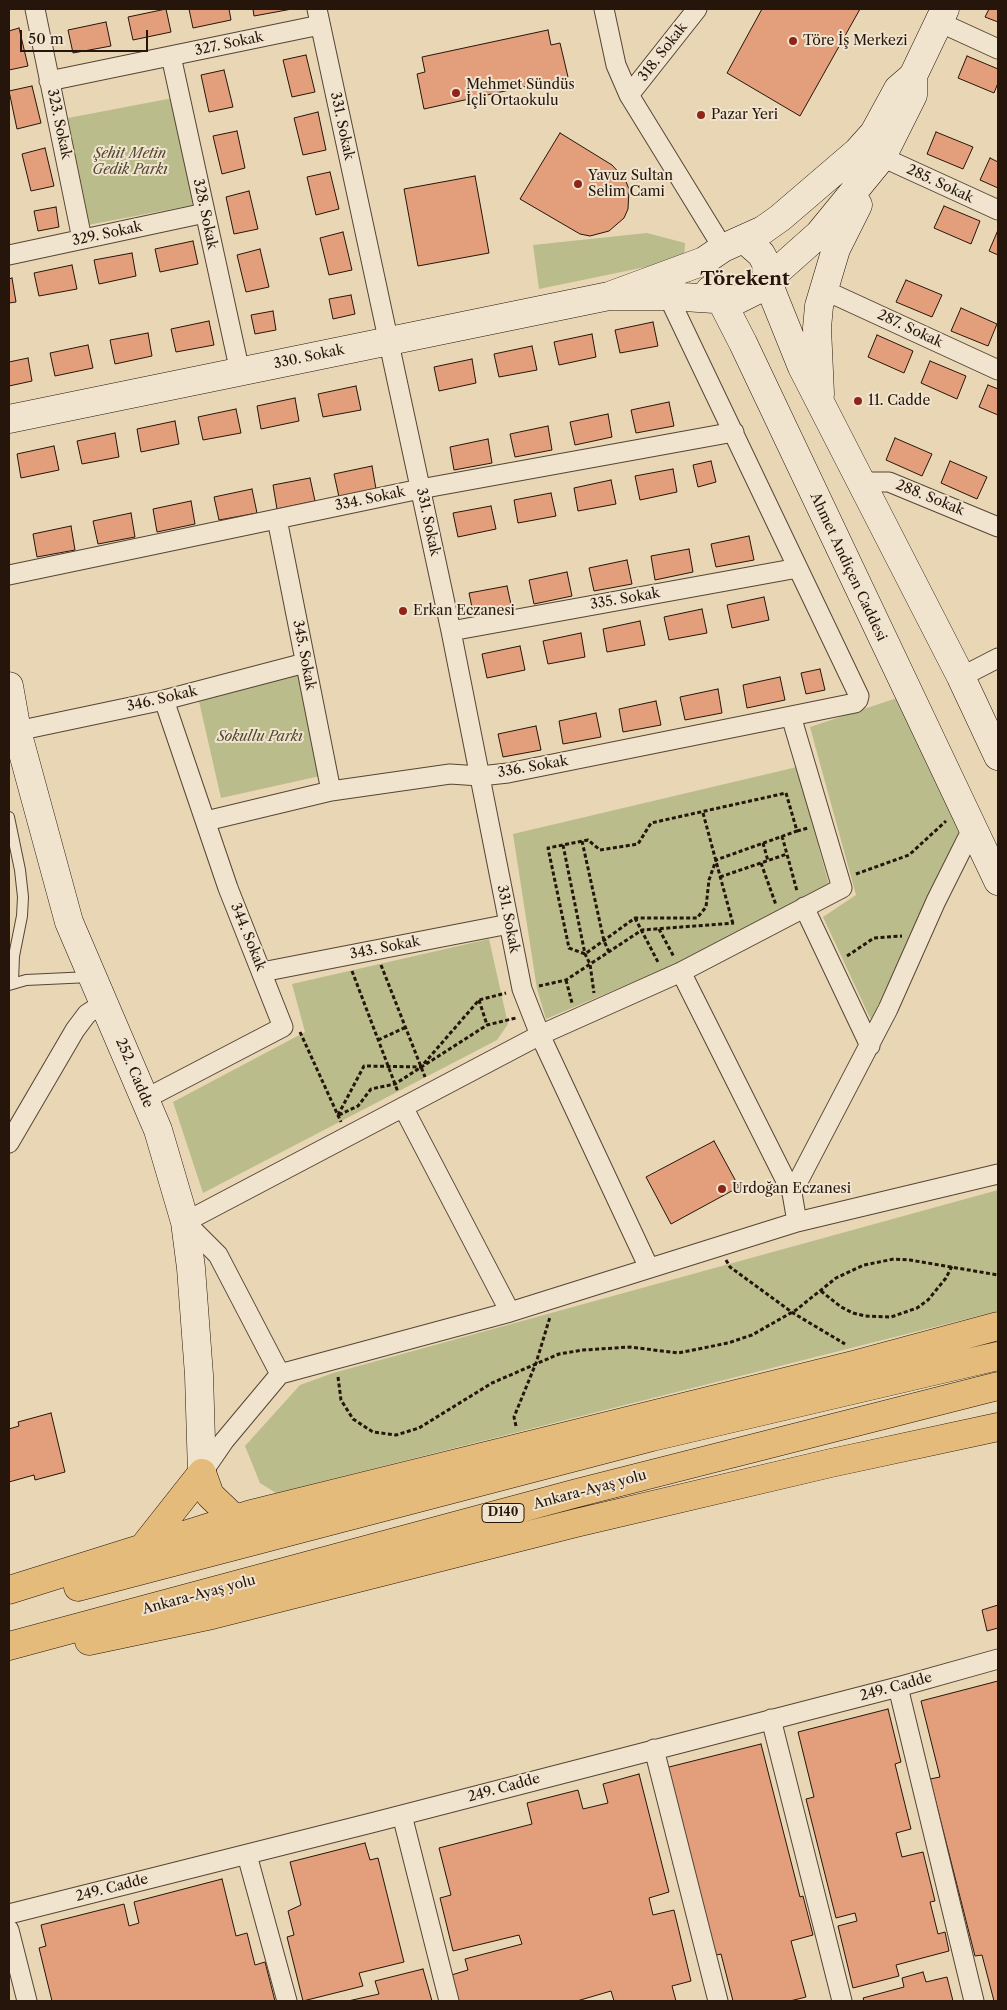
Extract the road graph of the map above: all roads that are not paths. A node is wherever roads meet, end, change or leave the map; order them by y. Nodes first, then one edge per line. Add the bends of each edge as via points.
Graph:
1 (35, 9) edge
2 (604, 9) edge
3 (697, 9) edge
4 (942, 15) edge
5 (319, 17) edge
6 (998, 49) edge
7 (171, 56) junction
8 (913, 76) junction
9 (50, 81) junction
10 (629, 95) junction
11 (882, 157) junction
12 (998, 210) edge
13 (205, 213) junction
14 (82, 239) junction
15 (724, 250) junction
16 (9, 255) edge
17 (767, 280) junction
18 (822, 289) junction
19 (608, 296) junction
20 (668, 296) junction
21 (721, 300) junction
22 (388, 341) junction
23 (998, 370) edge
24 (240, 372) junction
25 (820, 400) junction
26 (9, 419) edge
27 (734, 432) junction
28 (859, 482) junction
29 (420, 489) junction
30 (277, 519) junction
31 (998, 527) edge
32 (798, 568) junction
33 (9, 575) edge
34 (451, 630) junction
35 (998, 658) edge
36 (305, 662) junction
37 (960, 677) junction
38 (9, 686) edge
39 (164, 700) junction
40 (791, 716) junction
41 (17, 731) junction
42 (998, 756) edge
43 (480, 776) junction
44 (331, 791) junction
45 (9, 817) edge
46 (968, 817) junction
47 (206, 821) junction
48 (998, 881) edge
49 (801, 902) junction
50 (508, 924) junction
51 (262, 972) junction
52 (674, 975) junction
53 (91, 977) junction
54 (11, 983) edge
55 (104, 1003) junction
56 (540, 1035) junction
57 (870, 1046) junction
58 (146, 1099) junction
59 (403, 1107) junction
60 (9, 1143) edge
61 (998, 1174) edge
62 (792, 1193) junction
63 (185, 1222) junction
64 (797, 1222) junction
65 (649, 1268) junction
66 (510, 1312) junction
67 (998, 1326) edge
68 (998, 1356) edge
69 (280, 1374) junction
70 (998, 1386) edge
71 (998, 1428) edge
72 (202, 1473) junction
73 (234, 1519) junction
74 (142, 1549) junction
75 (9, 1590) edge
76 (9, 1606) edge
77 (9, 1646) edge
78 (9, 1651) edge
79 (998, 1659) edge
80 (898, 1687) junction
81 (771, 1719) junction
82 (654, 1749) junction
83 (402, 1815) junction
84 (247, 1854) junction
85 (9, 1914) edge
86 (9, 1930) edge
87 (27, 2001) edge
88 (287, 2001) edge
89 (449, 2001) edge
90 (718, 2001) edge
91 (842, 2001) edge
92 (974, 2001) edge

1 - 9 street, 323. Sokak
2 - 10 street via 616,65
3 - 10 street, 318. Sokak
4 - 6 street
4 - 8 main road
5 - 7 street, 327. Sokak
5 - 22 street, 331. Sokak
7 - 9 street, 327. Sokak
7 - 13 street, 328. Sokak
8 - 11 main road via 913,95
8 - 15 main road via 898,89 874,133 852,157 788,212
9 - 14 street, 323. Sokak
10 - 15 street
11 - 12 street, 285. Sokak
11 - 17 main road via 819,234
11 - 18 main road via 836,249
13 - 14 street, 329. Sokak
13 - 24 street, 328. Sokak
14 - 16 street, 329. Sokak
15 - 17 main road via 761,254 766,263
15 - 19 main road, 330. Sokak
15 - 21 main road via 704,276 707,286
17 - 21 main road via 739,299
17 - 25 main road via 802,367
18 - 23 street, 287. Sokak
18 - 25 main road via 817,328
19 - 20 main road, 330. Sokak
19 - 22 main road, 330. Sokak
20 - 21 main road, 330. Sokak
20 - 27 street
21 - 46 main road, Ahmet Andiçen Caddesi
22 - 24 main road, 330. Sokak
22 - 29 street, 331. Sokak
24 - 26 main road, 330. Sokak
25 - 28 main road
27 - 29 street, 334. Sokak
27 - 32 street
28 - 31 street, 288. Sokak via 889,482
28 - 37 main road
29 - 30 street, 334. Sokak
29 - 34 street, 331. Sokak
30 - 33 street, 334. Sokak
30 - 36 street, 345. Sokak
32 - 34 street, 335. Sokak
32 - 40 street, 336. Sokak via 859,696 855,703
34 - 43 street, 331. Sokak
35 - 37 street
36 - 39 street, 346. Sokak
36 - 44 street, 345. Sokak
37 - 42 main road
38 - 41 main road, 252. Cadde
39 - 41 street, 346. Sokak
39 - 47 street, 344. Sokak
40 - 43 street, 336. Sokak
40 - 49 street via 842,888
41 - 53 main road, 252. Cadde via 67,914
43 - 44 street, 336. Sokak via 450,774
43 - 50 street, 331. Sokak
44 - 47 street, 336. Sokak
45 - 54 lane via 23,897
46 - 48 main road, Ahmet Andiçen Caddesi
46 - 57 street via 921,935
47 - 51 street, 344. Sokak via 228,888
49 - 52 street
49 - 57 street
50 - 51 street, 343. Sokak
50 - 56 street, 331. Sokak via 522,989
51 - 58 street, 344. Sokak via 283,1027
52 - 56 street
52 - 62 street
53 - 54 lane
53 - 55 main road, 252. Cadde
55 - 58 main road, 252. Cadde
55 - 60 street via 87,1014 75,1030
56 - 59 street
56 - 65 street, 331. Sokak
57 - 62 street
58 - 63 main road, 252. Cadde
59 - 63 street
59 - 66 street
61 - 64 street
62 - 64 street
63 - 69 street via 218,1255
63 - 72 main road, 252. Cadde via 192,1268
64 - 65 street
65 - 66 street
66 - 69 street
67 - 73 highway
68 - 76 highway via 652,1437
69 - 72 street via 224,1441
70 - 77 highway, Ankara-Ayaş yolu / D140 via 576,1493
71 - 78 highway via 821,1465 614,1514 175,1623 46,1650
72 - 73 highway via 210,1495
72 - 74 highway
73 - 74 highway
74 - 75 highway
79 - 80 street, 249. Cadde
80 - 81 street, 249. Cadde
80 - 92 street
81 - 82 street, 249. Cadde
81 - 91 street
82 - 83 street, 249. Cadde
82 - 90 street
83 - 84 street, 249. Cadde
83 - 89 street
84 - 85 street, 249. Cadde
84 - 88 street
86 - 87 street

